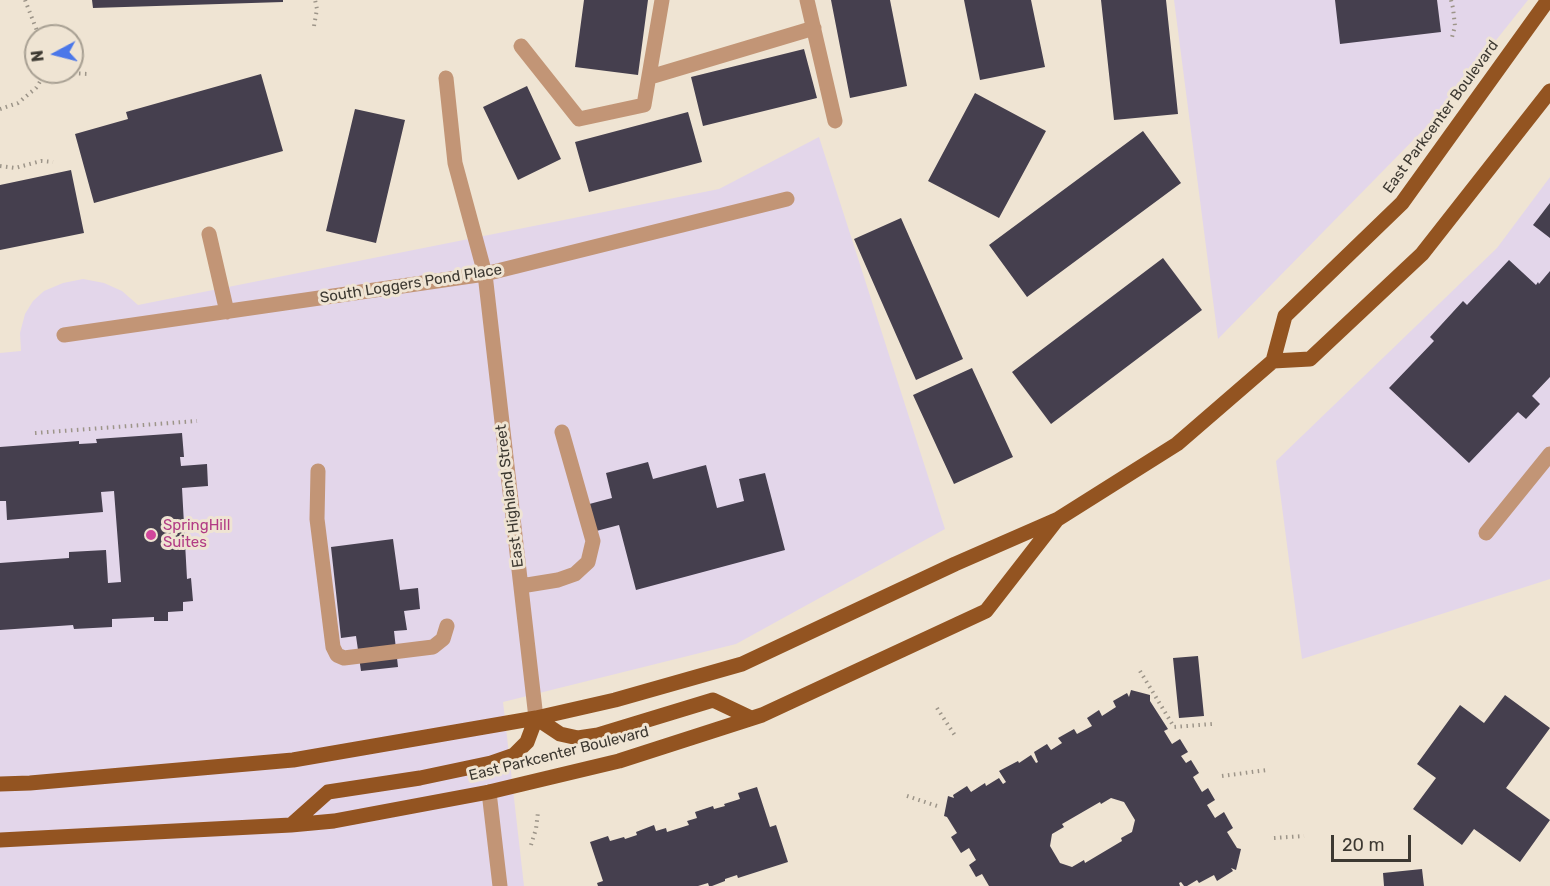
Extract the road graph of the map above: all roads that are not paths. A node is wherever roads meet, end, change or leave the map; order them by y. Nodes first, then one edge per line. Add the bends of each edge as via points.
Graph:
1 (662, 0) edge
2 (807, 0) edge
3 (1548, 0) edge
4 (814, 28) junction
5 (521, 46) dead end
6 (650, 76) junction
7 (446, 78) dead end
8 (1550, 91) edge
9 (835, 121) dead end
10 (787, 199) dead end
11 (209, 234) dead end
12 (485, 274) junction
13 (227, 312) junction
14 (64, 335) dead end
15 (1273, 361) junction
16 (562, 432) dead end
17 (1550, 454) edge
18 (318, 471) dead end
19 (1058, 519) junction
20 (1486, 533) dead end
21 (521, 586) junction
22 (447, 626) dead end
23 (536, 717) junction
24 (751, 718) junction
25 (0, 784) edge
26 (489, 792) junction
27 (291, 825) junction
28 (0, 840) edge
29 (500, 886) edge

1 - 6 street
2 - 4 street
3 - 15 main road, East Parkcenter Boulevard via 1402,203 1285,316
4 - 6 street
4 - 9 street
5 - 6 street via 579,119 644,105
7 - 12 street, East Highland Street via 455,163
8 - 15 main road via 1422,254 1310,359
10 - 12 street, South Loggers Pond Place
11 - 13 street
12 - 13 street, South Loggers Pond Place
12 - 21 street, East Highland Street
13 - 14 street, South Loggers Pond Place
15 - 19 main road, East Parkcenter Boulevard via 1177,444
16 - 21 street via 593,541 588,562 575,574
17 - 20 street
18 - 22 street via 317,519 337,655 344,658 434,647 443,639
19 - 23 main road, East Parkcenter Boulevard via 742,664 615,700
19 - 24 main road, East Parkcenter Boulevard via 986,611
21 - 23 street, East Highland Street
23 - 24 main road via 560,734 578,738 713,700
23 - 25 main road, East Parkcenter Boulevard via 292,760
23 - 27 main road via 527,742 514,755 420,778 328,792
24 - 26 main road, East Parkcenter Boulevard via 619,761
26 - 27 main road, East Parkcenter Boulevard
26 - 29 street
27 - 28 main road, East Parkcenter Boulevard

